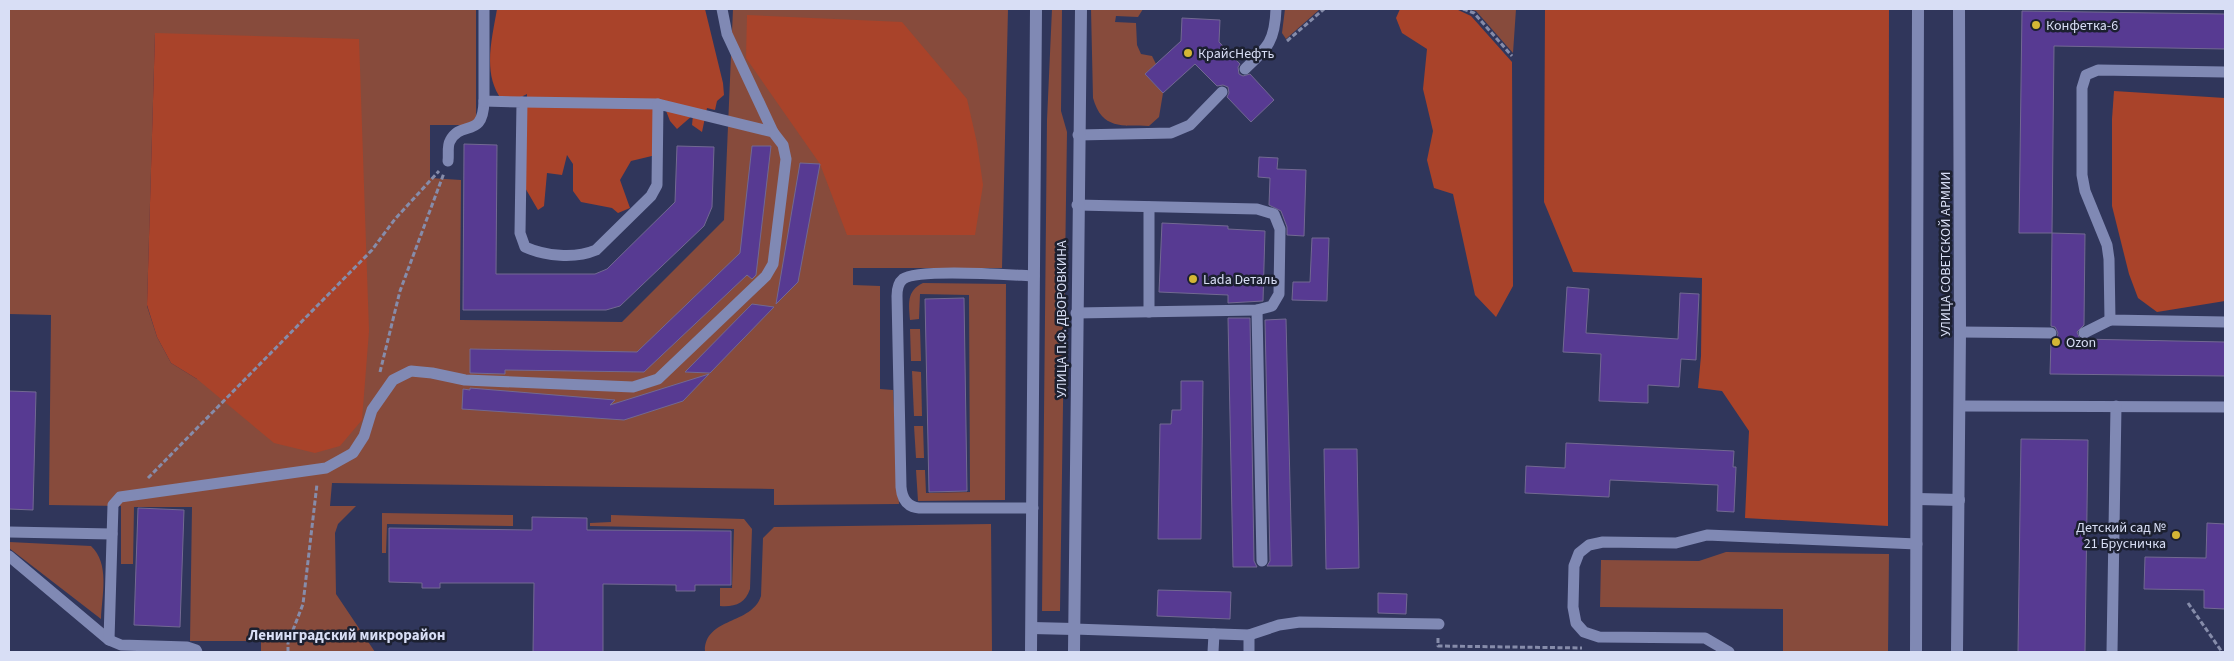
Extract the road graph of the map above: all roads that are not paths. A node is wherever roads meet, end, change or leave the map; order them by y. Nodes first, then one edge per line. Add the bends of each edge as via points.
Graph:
1 (484, 9) edge
2 (722, 9) edge
3 (1036, 9) edge
4 (1081, 9) edge
5 (1276, 9) edge
6 (1918, 9) edge
7 (1959, 9) edge
8 (1245, 70) dead end
9 (2225, 72) edge
10 (1222, 92) dead end
11 (484, 101) junction
12 (522, 102) junction
13 (658, 104) junction
14 (774, 132) junction
15 (1078, 134) junction
16 (448, 161) road end
17 (1077, 205) junction
18 (1149, 206) junction
19 (1034, 276) junction
20 (1257, 310) junction
21 (1149, 312) junction
22 (1076, 313) junction
23 (2110, 320) junction
24 (2225, 322) edge
25 (1960, 332) junction
26 (2051, 333) dead end
27 (2084, 333) dead end
28 (1960, 406) junction
29 (2116, 406) junction
30 (2225, 407) edge
31 (1918, 499) junction
32 (1959, 500) junction
33 (1034, 508) junction
34 (9, 532) edge
35 (112, 534) junction
36 (1917, 544) junction
37 (9, 556) edge
38 (1262, 561) dead end
39 (1438, 624) dead end
40 (1032, 628) junction
41 (1074, 629) junction
42 (1214, 634) junction
43 (1248, 635) junction
44 (109, 640) junction
45 (197, 652) edge
46 (1032, 652) edge
47 (1074, 652) edge
48 (1213, 652) edge
49 (1249, 652) edge
50 (1729, 652) edge
51 (1916, 652) edge
52 (1957, 652) edge
53 (2112, 652) edge

1 - 11 lane
2 - 14 lane via 727,34
3 - 19 street, УЛИЦА П.Ф. ДВОРОВКИНА
4 - 15 street, УЛИЦА П.Ф. ДВОРОВКИНА
5 - 8 lane via 1276,29 1267,48
6 - 31 street, УЛИЦА СОВЕТСКОЙ АРМИИ
7 - 25 street, УЛИЦА СОВЕТСКОЙ АРМИИ
9 - 23 lane via 2098,70 2086,76 2082,88 2082,175 2110,258
10 - 15 lane via 1190,125 1171,133
11 - 12 lane
11 - 16 lane via 480,121 456,133 449,142
12 - 13 lane
12 - 13 lane via 520,233 525,247 540,254 585,255 603,244 658,185
13 - 14 lane
14 - 35 lane via 783,145 786,159 773,264 766,276 658,379 633,387 465,380 411,371 393,380 372,410 364,436 353,453 326,468 120,497 113,505
15 - 17 street, УЛИЦА П.Ф. ДВОРОВКИНА
17 - 18 lane
17 - 22 street, УЛИЦА П.Ф. ДВОРОВКИНА
18 - 20 lane via 1257,209 1274,214 1280,229 1279,294 1272,306
18 - 21 lane
19 - 33 street, УЛИЦА П.Ф. ДВОРОВКИНА
19 - 33 lane via 922,274 903,279 897,296 901,487 906,503 919,508
20 - 21 lane
20 - 38 lane
21 - 22 lane
22 - 41 street, УЛИЦА П.Ф. ДВОРОВКИНА
23 - 24 lane
23 - 27 lane
25 - 26 lane
25 - 28 street, УЛИЦА СОВЕТСКОЙ АРМИИ
28 - 29 lane
28 - 32 street, УЛИЦА СОВЕТСКОЙ АРМИИ
29 - 30 lane
29 - 53 lane
31 - 32 street
31 - 36 street, УЛИЦА СОВЕТСКОЙ АРМИИ
32 - 52 street, УЛИЦА СОВЕТСКОЙ АРМИИ
33 - 40 street, УЛИЦА П.Ф. ДВОРОВКИНА
34 - 35 lane
35 - 44 lane
36 - 50 lane via 1707,535 1676,544 1603,542 1589,545 1579,554 1574,566 1573,607 1576,622 1584,632 1599,636 1705,638
36 - 51 street, УЛИЦА СОВЕТСКОЙ АРМИИ
37 - 44 lane
39 - 43 lane via 1300,622
40 - 41 street
40 - 46 street, УЛИЦА П.Ф. ДВОРОВКИНА
41 - 42 lane
41 - 47 street, УЛИЦА П.Ф. ДВОРОВКИНА
42 - 43 lane
42 - 48 lane
43 - 49 lane
44 - 45 lane via 121,645 187,647

